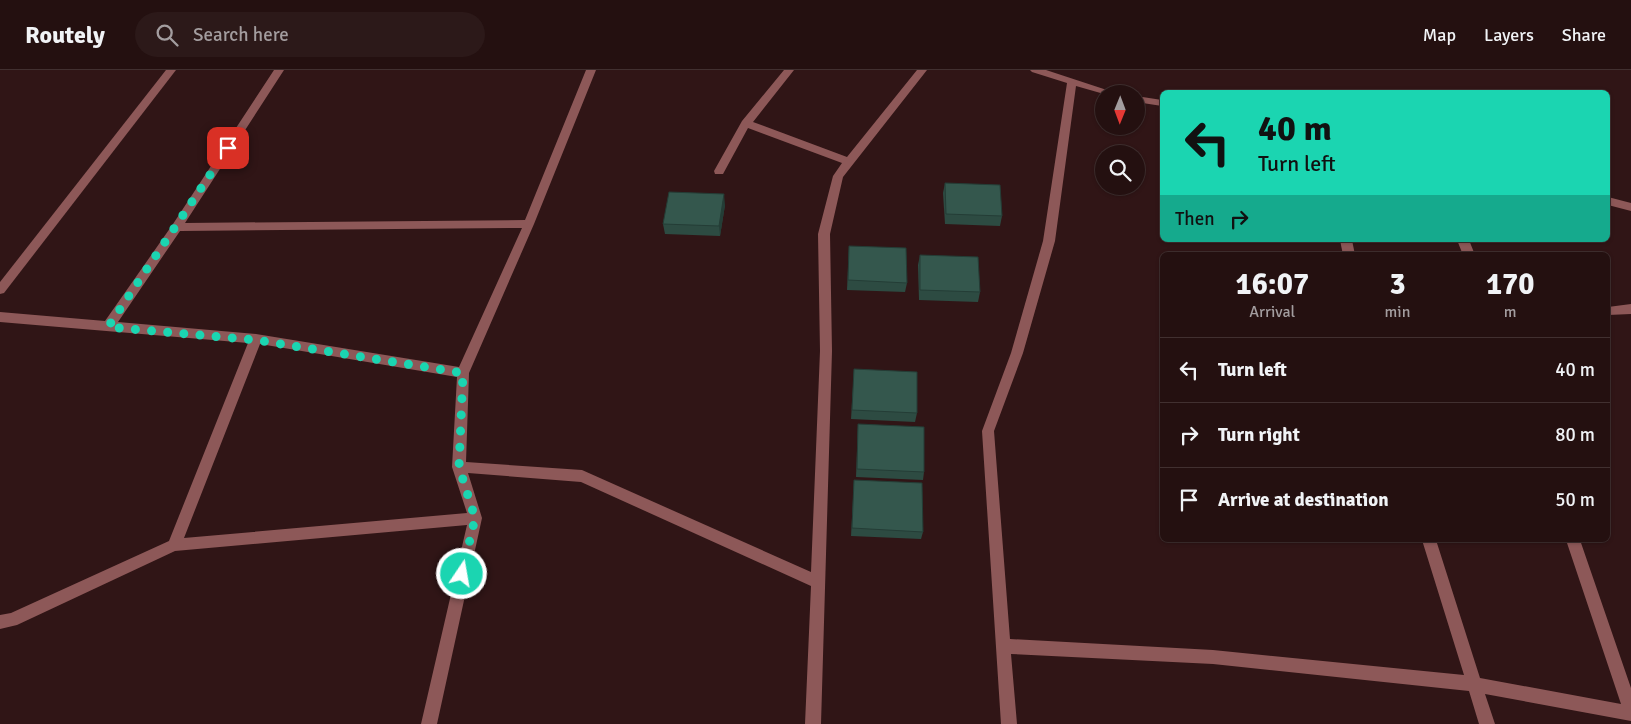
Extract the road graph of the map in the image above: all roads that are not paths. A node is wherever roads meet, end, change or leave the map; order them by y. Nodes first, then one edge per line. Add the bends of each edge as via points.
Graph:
1 (171, 70) edge
2 (279, 70) edge
3 (591, 70) edge
4 (788, 70) edge
5 (922, 70) edge
6 (1035, 70) edge
7 (1072, 81) junction
8 (1095, 88) edge
9 (1145, 101) edge
10 (1160, 104) edge
11 (746, 123) junction
12 (850, 162) junction
13 (719, 171) dead end
14 (1610, 202) edge
15 (1631, 207) edge
16 (529, 224) junction
17 (177, 227) junction
18 (0, 290) edge
19 (1631, 309) edge
20 (1610, 311) edge
21 (0, 317) edge
22 (108, 327) junction
23 (256, 340) junction
24 (463, 373) junction
25 (459, 467) junction
26 (475, 518) junction
27 (1430, 542) edge
28 (1574, 542) edge
29 (174, 545) junction
30 (818, 582) junction
31 (0, 622) edge
32 (1005, 646) junction
33 (1474, 684) junction
34 (1631, 710) edge
35 (1631, 714) edge
36 (429, 724) edge
37 (813, 724) edge
38 (1009, 724) edge
39 (1486, 724) edge

1 - 18 street
2 - 17 street
3 - 16 street
4 - 11 street
5 - 12 street
6 - 7 street
7 - 8 street
7 - 32 street via 1049,241 1017,353 988,431
9 - 10 street
11 - 12 street
11 - 13 street
12 - 30 street via 838,176 824,234 826,351
14 - 15 street
16 - 17 street
16 - 24 street
17 - 22 street
19 - 20 street
21 - 22 street
22 - 23 street
23 - 24 street
23 - 29 street
24 - 25 street
25 - 26 street
25 - 30 street via 582,476
26 - 29 street
26 - 36 street
27 - 33 street
28 - 34 street
29 - 31 street via 12,620
30 - 37 street
32 - 33 street via 1213,657
32 - 38 street
33 - 35 street
33 - 39 street

